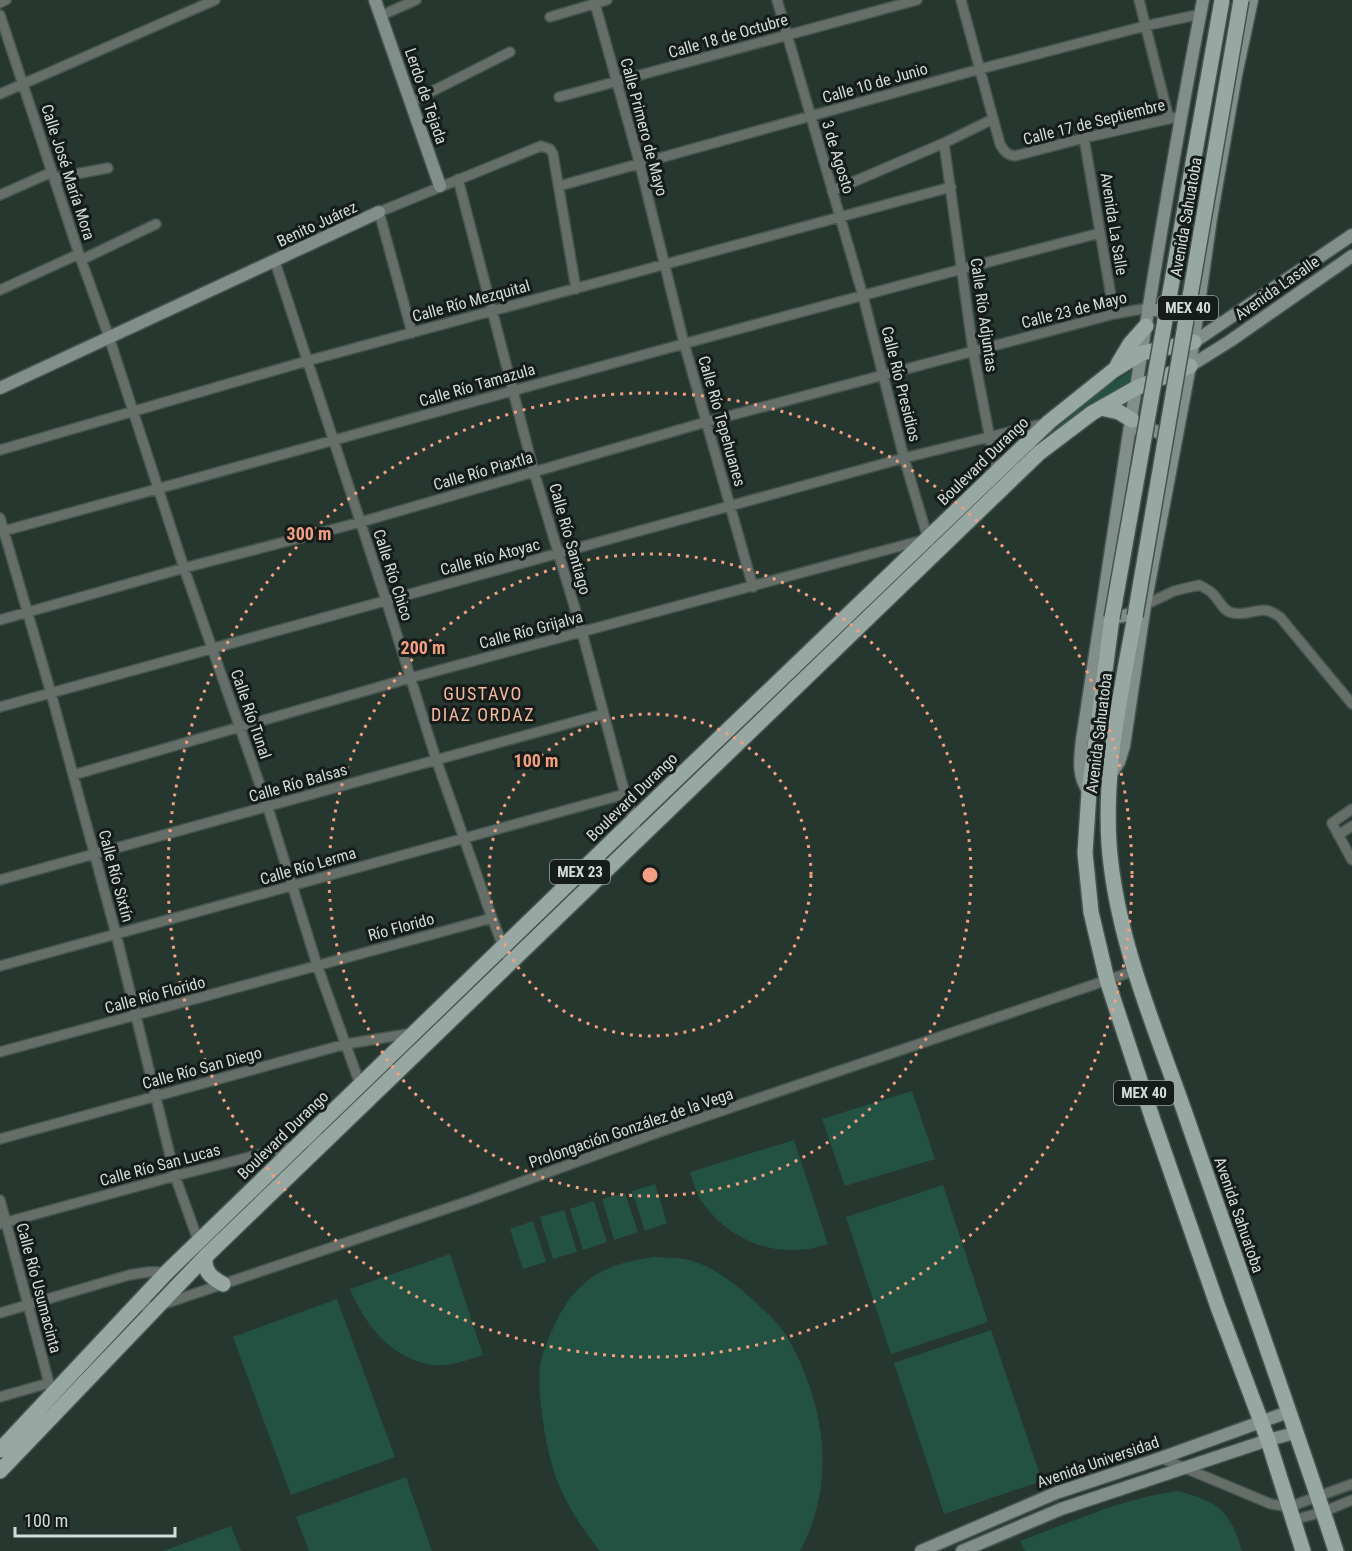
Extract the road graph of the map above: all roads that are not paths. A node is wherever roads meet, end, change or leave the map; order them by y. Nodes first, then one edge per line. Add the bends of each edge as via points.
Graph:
1 (6, 0) edge
2 (187, 0) edge
3 (215, 0) edge
4 (375, 0) edge
5 (416, 0) edge
6 (607, 0) edge
7 (777, 0) edge
8 (917, 0) edge
9 (961, 0) edge
10 (1139, 0) edge
11 (1203, 0) edge
12 (1222, 0) edge
13 (1241, 0) edge
14 (1252, 0) edge
15 (594, 2) edge
16 (0, 3) edge
17 (191, 11) junction
18 (1201, 14) junction
19 (0, 15) edge
20 (380, 16) junction
21 (550, 16) dead end
22 (1145, 26) junction
23 (787, 34) junction
24 (1197, 35) junction
25 (1244, 41) junction
26 (510, 52) dead end
27 (980, 69) junction
28 (22, 83) junction
29 (617, 83) junction
30 (0, 94) edge
31 (559, 97) dead end
32 (411, 102) junction
33 (810, 117) junction
34 (1175, 118) junction
35 (993, 119) junction
36 (1084, 138) junction
37 (944, 143) junction
38 (640, 165) junction
39 (108, 168) dead end
40 (53, 175) junction
41 (458, 179) junction
42 (440, 186) junction
43 (559, 186) junction
44 (951, 187) junction
45 (832, 191) junction
46 (0, 195) edge
47 (380, 213) junction
48 (840, 219) junction
49 (156, 224) dead end
50 (1100, 233) junction
51 (1352, 235) edge
52 (1352, 256) edge
53 (80, 257) junction
54 (275, 262) junction
55 (664, 263) junction
56 (1306, 266) junction
57 (963, 269) junction
58 (1316, 281) junction
59 (576, 289) junction
60 (0, 290) edge
61 (863, 296) junction
62 (1199, 303) junction
63 (1148, 308) junction
64 (493, 312) junction
65 (1114, 314) junction
66 (1146, 326) junction
67 (412, 333) junction
68 (109, 337) junction
69 (1194, 342) junction
70 (684, 343) junction
71 (973, 351) junction
72 (1142, 353) junction
73 (307, 361) junction
74 (1190, 366) junction
75 (1114, 370) junction
76 (882, 376) junction
77 (0, 388) edge
78 (1136, 388) junction
79 (513, 391) junction
80 (1101, 408) junction
81 (133, 411) junction
82 (706, 422) junction
83 (1050, 422) junction
84 (1131, 426) junction
85 (988, 436) junction
86 (335, 442) junction
87 (0, 450) edge
88 (1174, 450) junction
89 (904, 458) junction
90 (534, 472) junction
91 (996, 473) junction
92 (158, 488) junction
93 (1001, 491) junction
94 (731, 506) junction
95 (0, 518) edge
96 (361, 522) junction
97 (2, 532) edge
98 (928, 539) junction
99 (559, 554) junction
100 (935, 555) junction
101 (184, 568) junction
102 (753, 586) junction
103 (386, 600) junction
104 (1140, 610) junction
105 (26, 612) junction
106 (1107, 615) junction
107 (0, 620) edge
108 (582, 632) junction
109 (212, 647) junction
110 (410, 678) junction
111 (51, 693) junction
112 (1352, 704) edge
113 (0, 707) edge
114 (603, 714) junction
115 (240, 728) junction
116 (436, 759) junction
117 (73, 775) junction
118 (625, 794) junction
119 (268, 808) junction
120 (1352, 809) edge
121 (633, 821) junction
122 (1352, 826) edge
123 (1338, 835) junction
124 (463, 837) junction
125 (639, 837) junction
126 (94, 855) junction
127 (1352, 860) edge
128 (0, 880) edge
129 (293, 886) junction
130 (492, 918) junction
131 (116, 934) junction
132 (503, 947) junction
133 (510, 964) junction
134 (317, 965) junction
135 (0, 966) edge
136 (1134, 971) junction
137 (1107, 980) junction
138 (135, 1015) junction
139 (413, 1033) junction
140 (346, 1044) junction
141 (0, 1052) edge
142 (360, 1085) junction
143 (156, 1096) junction
144 (367, 1100) junction
145 (328, 1137) junction
146 (0, 1139) edge
147 (300, 1143) junction
148 (175, 1176) junction
149 (0, 1200) edge
150 (3, 1224) edge
151 (202, 1250) junction
152 (167, 1272) junction
153 (223, 1284) junction
154 (29, 1305) junction
155 (137, 1306) junction
156 (155, 1307) junction
157 (0, 1313) edge
158 (57, 1391) junction
159 (0, 1397) edge
160 (1288, 1412) junction
161 (1261, 1421) junction
162 (1295, 1432) junction
163 (1268, 1440) junction
164 (0, 1450) edge
165 (1161, 1458) junction
166 (1184, 1467) junction
167 (0, 1471) edge
168 (1352, 1484) edge
169 (1056, 1493) junction
170 (1352, 1500) edge
171 (1321, 1505) junction
172 (1061, 1509) junction
173 (1291, 1513) junction
174 (921, 1551) edge
175 (962, 1551) edge
176 (1303, 1551) edge
177 (1336, 1551) edge

1 - 16 street
2 - 17 street
3 - 17 street
4 - 20 street, Lerdo de Tejada
5 - 20 street
6 - 15 street
7 - 23 street, 3 de Agosto
8 - 23 street, Calle 18 de Octubre
9 - 27 street
10 - 22 street
11 - 18 street
12 - 106 main road, Avenida Sahuatoba / MEX 40, bridge
13 - 104 main road, Avenida Sahuatoba / MEX 40, bridge
14 - 25 street
15 - 21 street
15 - 29 street, Calle Primero de Mayo
17 - 28 street
18 - 22 street, Calle 10 de Junio
18 - 24 street
19 - 28 street, Calle José María Mora
20 - 32 street, Lerdo de Tejada
22 - 27 street, Calle 10 de Junio
22 - 34 street
23 - 29 street, Calle 18 de Octubre
23 - 33 street, 3 de Agosto
24 - 25 street via 1226,49
24 - 34 street
25 - 62 street
26 - 32 street
27 - 33 street, Calle 10 de Junio
27 - 35 street
28 - 30 street
28 - 40 street, Calle José María Mora
29 - 31 street, Calle 18 de Octubre
29 - 38 street, Calle Primero de Mayo
32 - 42 street, Lerdo de Tejada
33 - 38 street, Calle 10 de Junio
33 - 45 street, 3 de Agosto
34 - 36 street, Calle 17 de Septiembre
34 - 63 street
35 - 36 street, Calle 17 de Septiembre via 1004,150 1010,155
35 - 37 street
36 - 50 street, Avenida La Salle
37 - 44 street, Calle Río Adjuntas
37 - 45 street
38 - 43 street, Calle 10 de Junio
38 - 55 street, Calle Primero de Mayo
39 - 40 street
40 - 46 street
40 - 53 street, Calle José María Mora
41 - 42 street, Benito Juárez
41 - 43 street, Benito Juárez via 541,146 550,149
41 - 64 street, Calle Río Santiago
42 - 47 street, Benito Juárez
43 - 59 street
44 - 48 street, Calle Río Mezquital
44 - 57 street, Calle Río Adjuntas
45 - 48 street, 3 de Agosto
47 - 54 street, Benito Juárez
47 - 67 street
48 - 55 street, Calle Río Mezquital
48 - 61 street, Calle Río Presidios
49 - 53 street
50 - 57 street, Calle Río Tamazula
50 - 65 street, Avenida La Salle
51 - 56 street, Avenida Lasalle
52 - 58 street, Avenida Lasalle
53 - 60 street
53 - 68 street, Calle José María Mora
54 - 68 street, Benito Juárez
54 - 73 street, Calle Río Chico
55 - 59 street, Calle Río Mezquital
55 - 70 street, Calle Río Tepehuanes
56 - 58 street
56 - 69 street, Avenida Lasalle
57 - 61 street, Calle Río Tamazula
57 - 71 street, Calle Río Adjuntas
58 - 74 street, Avenida Lasalle
59 - 64 street, Calle Río Mezquital
61 - 70 street, Calle Río Tamazula
61 - 76 street, Calle Río Presidios
62 - 63 street via 1173,315
62 - 69 street
63 - 65 street, Calle 23 de Mayo
63 - 66 street
64 - 67 street, Calle Río Mezquital
64 - 79 street, Calle Río Santiago
65 - 71 street, Calle 23 de Mayo
66 - 72 street
66 - 75 main road
67 - 73 street, Calle Río Mezquital
68 - 77 street, Benito Juárez
68 - 81 street, Calle Río Tunal
69 - 72 main road, Boulevard Durango / MEX 23
69 - 74 street
70 - 79 street, Calle Río Tamazula
70 - 82 street, Calle Río Tepehuanes
71 - 76 street, Calle Río Piaxtla
71 - 85 street, Calle Río Adjuntas
72 - 75 main road, Boulevard Durango / MEX 23
72 - 78 street
73 - 81 street, Calle Río Mezquital
73 - 86 street, Calle Río Chico
74 - 78 main road, Boulevard Durango / MEX 23
74 - 88 street
75 - 83 main road, Boulevard Durango / MEX 23
76 - 82 street, Calle Río Piaxtla
76 - 89 street, Calle Río Presidios
78 - 80 main road, Boulevard Durango / MEX 23
78 - 84 street
79 - 86 street, Calle Río Tamazula
79 - 90 street, Calle Río Santiago
80 - 84 main road via 1119,412
80 - 93 main road, Boulevard Durango / MEX 23 via 1039,453
81 - 87 street, Calle Río Mezquital
81 - 92 street, Calle Río Tunal
82 - 90 street, Calle Río Piaxtla
82 - 94 street, Calle Río Tepehuanes
83 - 85 street, Calle Río Atoyac
83 - 91 main road, Boulevard Durango / MEX 23
84 - 88 street via 1154,430
84 - 106 street
85 - 89 street, Calle Río Atoyac
85 - 91 street, Calle Río Adjuntas
86 - 92 street, Calle Río Tamazula
86 - 96 street, Calle Río Chico
88 - 104 street
89 - 94 street, Calle Río Atoyac
89 - 98 street, Calle Río Presidios
90 - 96 street, Calle Río Piaxtla
90 - 99 street, Calle Río Santiago
91 - 93 street, Calle Río Adjuntas
91 - 98 main road, Boulevard Durango / MEX 23
92 - 97 street, Calle Río Tamazula
92 - 101 street, Calle Río Tunal
93 - 100 main road, Boulevard Durango / MEX 23
94 - 99 street, Calle Río Atoyac
94 - 102 street, Calle Río Tepehuanes
95 - 97 street, Calle Río Sixtín
96 - 101 street, Calle Río Piaxtla
96 - 103 street, Calle Río Chico
97 - 105 street, Calle Río Sixtín
98 - 100 street, Calle Río Presidios
98 - 102 street, Calle Río Grijalva
98 - 121 main road, Boulevard Durango / MEX 23
99 - 103 street, Calle Río Atoyac
99 - 108 street, Calle Río Santiago
100 - 125 main road, Boulevard Durango / MEX 23
101 - 105 street, Calle Río Piaxtla
101 - 109 street, Calle Río Tunal
102 - 108 street, Calle Río Grijalva
103 - 109 street, Calle Río Atoyac
103 - 110 street, Calle Río Chico
104 - 106 street via 1125,616
104 - 112 street via 1174,591 1199,585 1232,613 1261,609 1274,613
104 - 136 main road, Avenida Sahuatoba / MEX 40 via 1108,777 1109,845
105 - 107 street, Calle Río Piaxtla
105 - 111 street, Calle Río Sixtín
106 - 137 main road, Avenida Sahuatoba / MEX 40 via 1085,853 1091,912
108 - 110 street, Calle Río Grijalva
108 - 114 street, Calle Río Santiago
109 - 111 street, Calle Río Atoyac
109 - 115 street, Calle Río Tunal
110 - 115 street, Calle Río Grijalva
110 - 116 street, Calle Río Chico
111 - 113 street, Calle Río Atoyac
111 - 117 street, Calle Río Sixtín
114 - 116 street, Calle Río Balsas
114 - 118 street, Calle Río Santiago
115 - 117 street, Calle Río Grijalva
115 - 119 street, Calle Río Tunal
116 - 119 street, Calle Río Balsas
116 - 124 street, Calle Río Chico
117 - 126 street, Calle Río Sixtín
118 - 121 street, Calle Río Santiago
118 - 124 street, Calle Río Lerma
119 - 126 street, Calle Río Balsas
119 - 129 street, Calle Río Tunal
120 - 123 street via 1333,822
121 - 125 street, Calle Río Santiago
121 - 132 main road, Boulevard Durango / MEX 23
122 - 123 street
123 - 127 street
124 - 129 street, Calle Río Lerma
124 - 130 street, Calle Río Chico
125 - 133 main road, Boulevard Durango / MEX 23
126 - 128 street, Calle Río Balsas
126 - 131 street, Calle Río Sixtín
129 - 131 street, Calle Río Lerma
129 - 134 street, Calle Río Tunal
130 - 132 street, Calle Río Chico
130 - 134 street, Río Florido
131 - 135 street, Calle Río Lerma
131 - 138 street, Calle Río Sixtín
132 - 133 street, Calle Río Chico
132 - 139 main road, Boulevard Durango / MEX 23
133 - 144 main road, Boulevard Durango / MEX 23
134 - 138 street, Calle Río Florido
134 - 140 street, Calle Río Tunal
136 - 137 street, Prolongación González de la Vega
136 - 160 main road, Avenida Sahuatoba / MEX 40
137 - 153 street, Prolongación González de la Vega
137 - 161 main road, Avenida Sahuatoba / MEX 40 via 1210,1285
138 - 141 street, Calle Río Florido
138 - 143 street, Calle Río Sixtín
139 - 140 street, Calle Río San Diego
139 - 142 main road, Boulevard Durango / MEX 23
140 - 142 street, Calle Río Tunal
140 - 143 street, Calle Río San Diego
142 - 144 street, Calle Río Tunal
142 - 147 main road, Boulevard Durango / MEX 23
143 - 146 street, Calle Río San Diego
143 - 148 street, Calle Río Sixtín
144 - 145 main road, Boulevard Durango / MEX 23
145 - 147 street, Calle Río San Lucas
145 - 151 main road, Boulevard Durango / MEX 23
147 - 148 street, Calle Río San Lucas
147 - 151 main road, Boulevard Durango / MEX 23
148 - 150 street, Calle Río San Lucas
148 - 151 street, Calle Río Sixtín
149 - 150 street, Calle Río Usumacinta
150 - 154 street, Calle Río Usumacinta
151 - 152 main road, Boulevard Durango / MEX 23
151 - 153 main road via 207,1273
151 - 156 main road, Boulevard Durango / MEX 23
152 - 154 street via 129,1275
152 - 155 main road, Boulevard Durango / MEX 23
153 - 156 street, Prolongación González de la Vega
154 - 157 street
154 - 158 street, Calle Río Usumacinta
155 - 156 street, Prolongación González de la Vega
155 - 158 main road, Boulevard Durango / MEX 23
156 - 158 main road, Boulevard Durango / MEX 23
158 - 159 street
158 - 164 main road, Boulevard Durango / MEX 23
158 - 167 main road, Boulevard Durango / MEX 23
160 - 161 street, Avenida Universidad
160 - 162 main road, Avenida Sahuatoba / MEX 40
161 - 163 main road, Avenida Sahuatoba / MEX 40
161 - 165 street, Avenida Universidad
162 - 163 street, Avenida Universidad
162 - 171 main road, Avenida Sahuatoba / MEX 40
163 - 166 street, Avenida Universidad
163 - 173 main road, Avenida Sahuatoba / MEX 40
165 - 166 street
165 - 169 street, Avenida Universidad
166 - 172 street, Avenida Universidad
166 - 173 street
168 - 171 street
169 - 172 street
169 - 174 street, Avenida Universidad
170 - 171 street
171 - 173 street
171 - 173 street
171 - 177 main road, Avenida Sahuatoba / MEX 40
172 - 175 street, Avenida Universidad
173 - 176 main road, Avenida Sahuatoba / MEX 40

